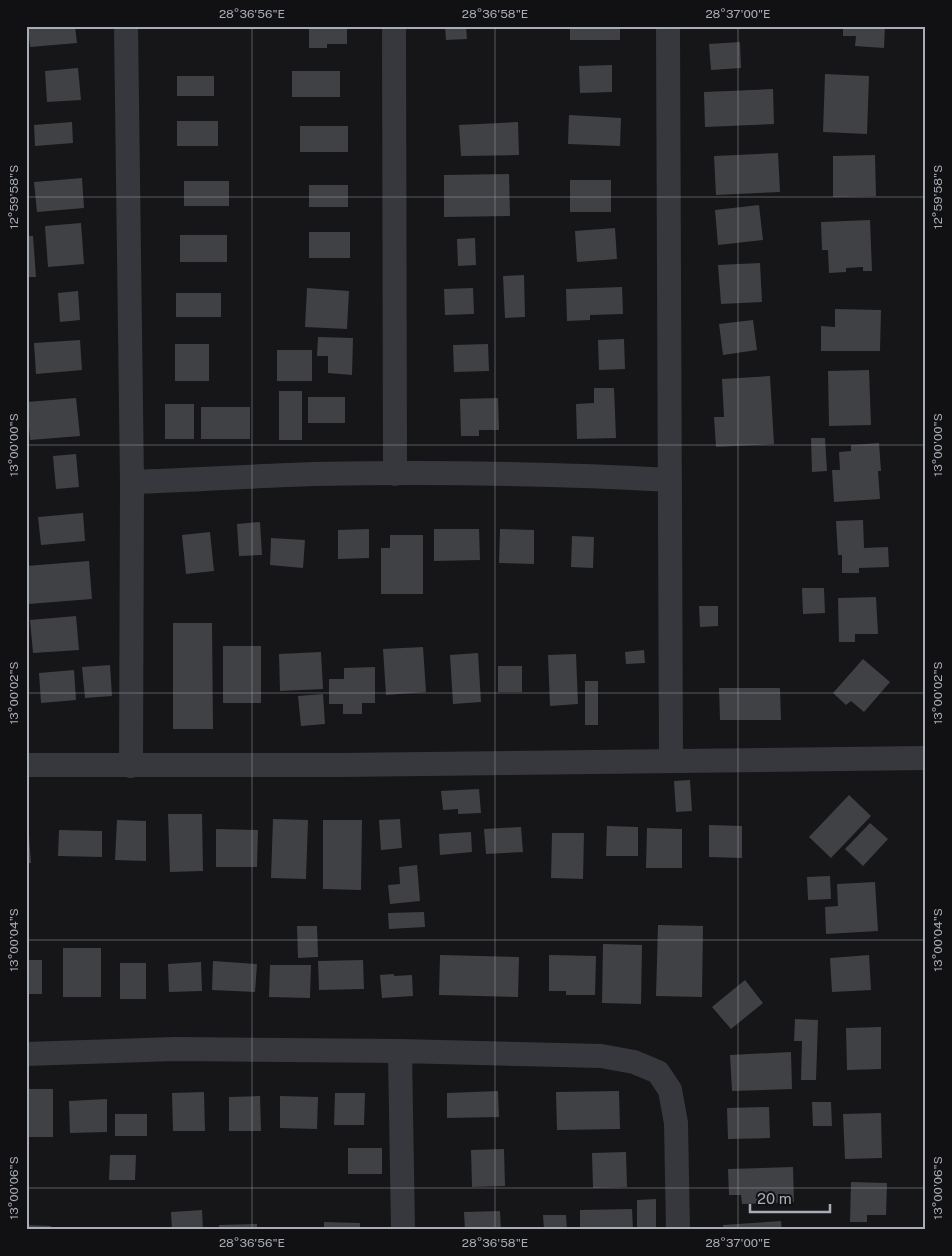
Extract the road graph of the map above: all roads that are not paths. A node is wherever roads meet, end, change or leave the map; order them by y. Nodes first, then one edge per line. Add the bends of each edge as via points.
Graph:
1 (126, 26) edge
2 (394, 26) edge
3 (668, 26) edge
4 (396, 474) junction
5 (670, 480) junction
6 (132, 482) junction
7 (926, 758) edge
8 (671, 761) junction
9 (26, 765) edge
10 (131, 766) junction
11 (400, 1051) junction
12 (26, 1054) edge
13 (403, 1230) edge
14 (678, 1230) edge

1 - 6 street
2 - 4 street
3 - 5 street
4 - 5 street via 588,475
4 - 6 street
5 - 8 street
6 - 10 street
7 - 8 street
8 - 10 street
9 - 10 street
11 - 12 street via 175,1049
11 - 13 street
11 - 14 street via 601,1056 634,1062 658,1072 670,1090 676,1123

